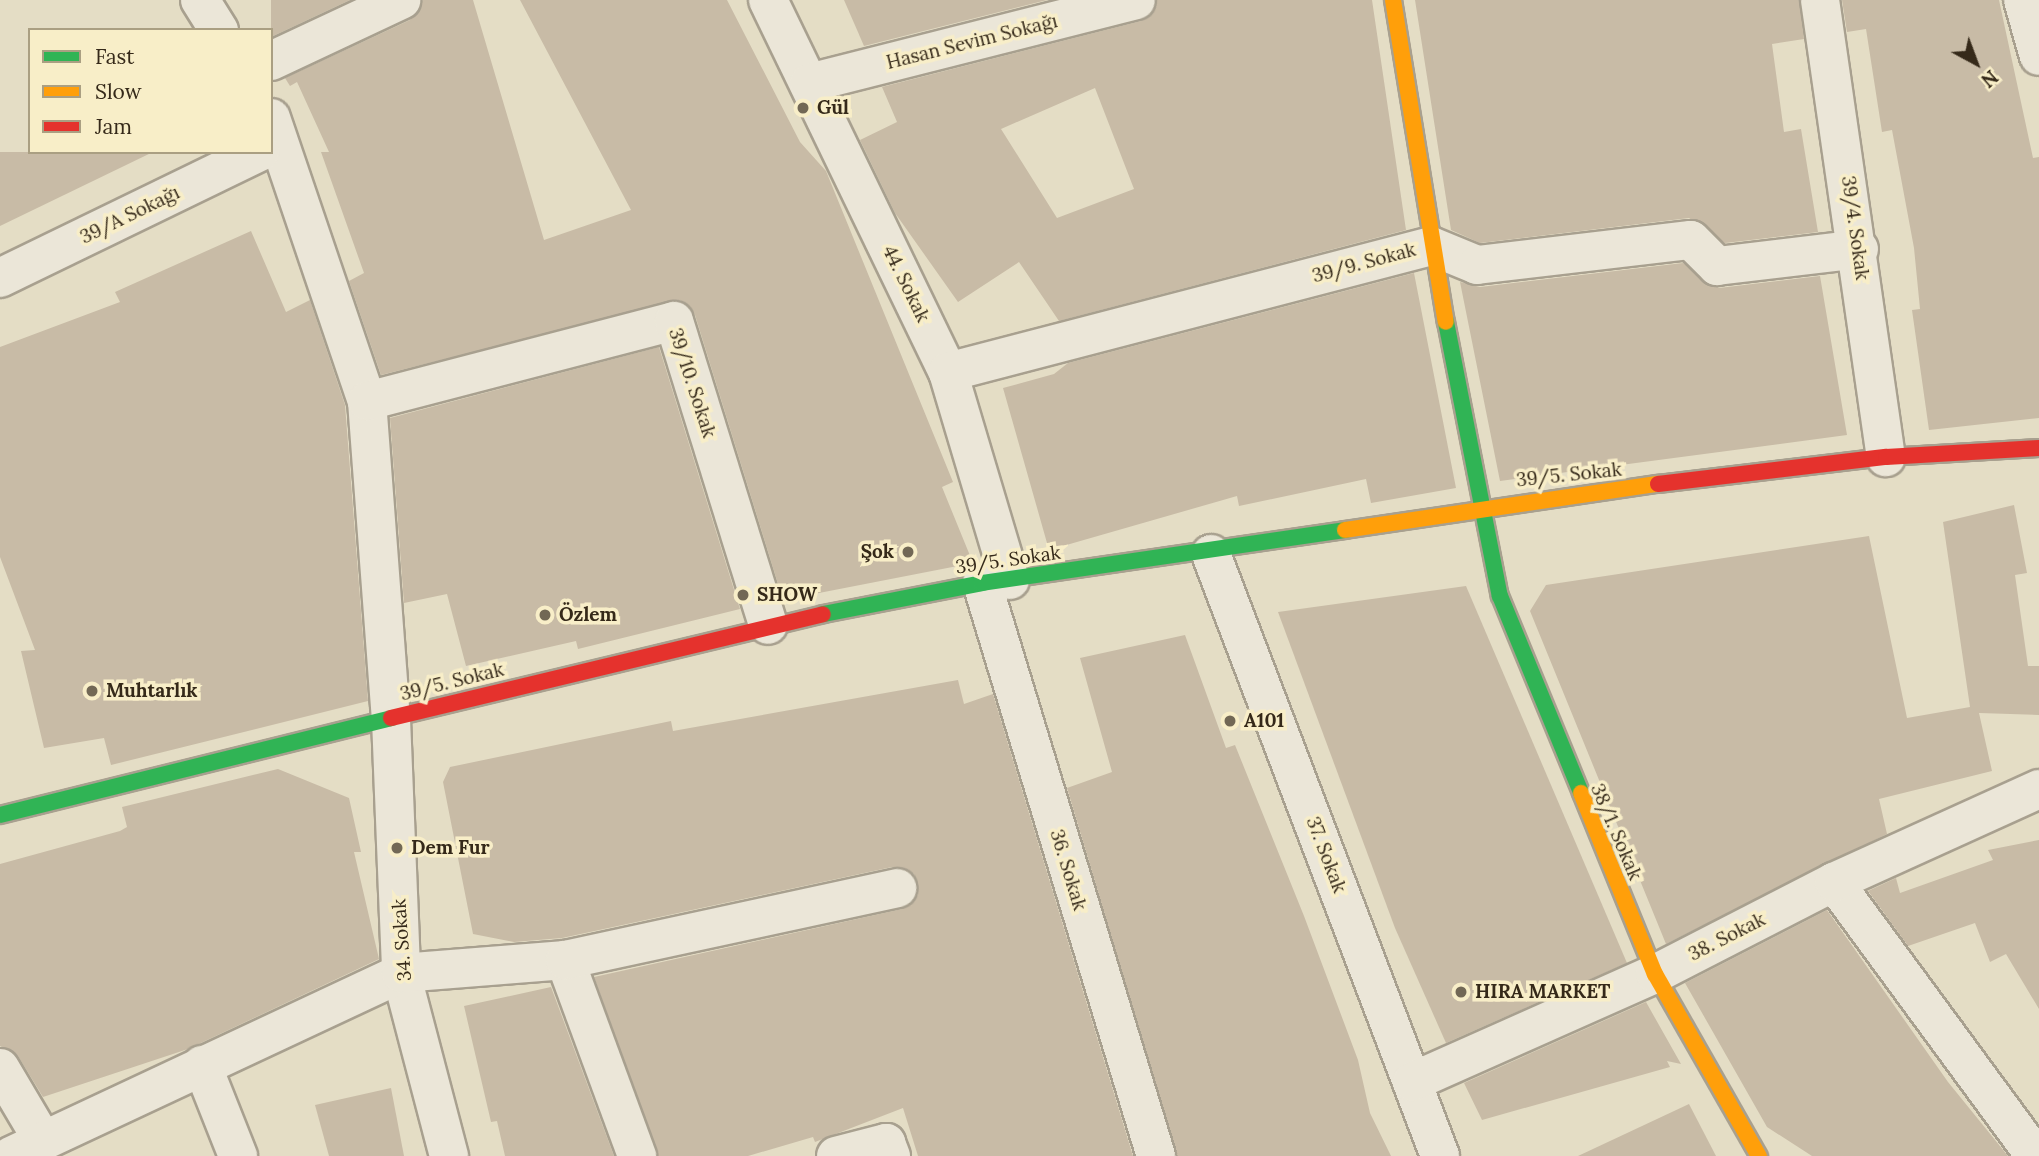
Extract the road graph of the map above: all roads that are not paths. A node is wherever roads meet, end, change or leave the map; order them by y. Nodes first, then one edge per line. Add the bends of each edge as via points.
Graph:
1 (200, 0) edge
2 (401, 0) edge
3 (768, 0) edge
4 (1136, 0) edge
5 (1393, 0) edge
6 (1820, 0) edge
7 (2023, 0) edge
8 (218, 28) edge
9 (2039, 56) edge
10 (273, 60) edge
11 (809, 83) junction
12 (273, 144) edge
13 (242, 154) edge
14 (1431, 246) junction
15 (1859, 249) junction
16 (0, 278) edge
17 (948, 372) junction
18 (367, 401) junction
19 (2037, 453) edge
20 (1886, 457) junction
21 (1478, 506) junction
22 (1211, 554) junction
23 (996, 581) junction
24 (768, 625) junction
25 (391, 719) junction
26 (2039, 789) edge
27 (1, 809) edge
28 (1834, 882) junction
29 (897, 888) dead end
30 (565, 960) junction
31 (401, 973) junction
32 (1655, 974) junction
33 (202, 1065) junction
34 (0, 1068) edge
35 (1412, 1082) junction
36 (27, 1148) edge
37 (238, 1156) edge
38 (449, 1156) edge
39 (638, 1156) edge
40 (836, 1156) edge
41 (891, 1156) edge
42 (1157, 1156) edge
43 (1440, 1156) edge
44 (1759, 1156) edge
45 (2035, 1156) edge

1 - 8 street
2 - 10 street
3 - 11 street, 44. Sokak
4 - 11 street, Hasan Sevim Sokağı
5 - 14 street, 38/1. Sokak
6 - 15 street, 39/4. Sokak
7 - 9 street
11 - 17 street, 44. Sokak
12 - 18 street, 34. Sokak
13 - 16 street, 39/A Sokağı
14 - 15 street, 39/9. Sokak via 1477,265 1692,240 1717,265
14 - 17 street, 39/9. Sokak
14 - 21 street, 38/1. Sokak
15 - 20 street, 39/4. Sokak
17 - 23 street, 44. Sokak
18 - 24 street, 39/10. Sokak via 674,321
18 - 25 street, 34. Sokak
19 - 20 street, 39/5. Sokak
20 - 21 street, 39/5. Sokak
21 - 22 street, 39/5. Sokak
21 - 32 street, 38/1. Sokak via 1500,596
22 - 23 street, 39/5. Sokak
22 - 35 street, 37. Sokak
23 - 24 street, 39/5. Sokak
23 - 42 street, 36. Sokak
24 - 25 street, 39/5. Sokak
25 - 27 street, 39/5. Sokak
25 - 31 street, 34. Sokak
26 - 28 street, 38. Sokak
28 - 32 street, 38. Sokak
28 - 45 street
29 - 30 street
30 - 31 street
30 - 39 street
31 - 33 street
31 - 38 street, 34. Sokak
32 - 35 street, 38. Sokak
32 - 44 street, 38/1. Sokak
33 - 36 street
33 - 37 street
34 - 36 street
35 - 43 street, 37. Sokak
40 - 41 street via 886,1143

